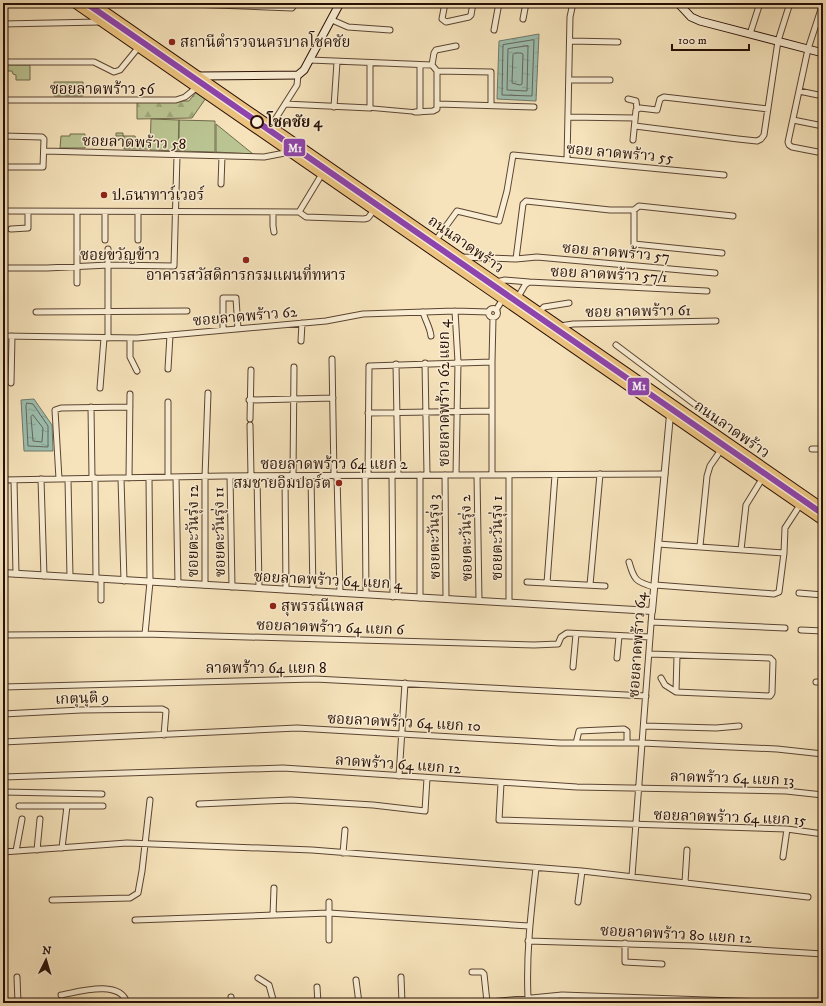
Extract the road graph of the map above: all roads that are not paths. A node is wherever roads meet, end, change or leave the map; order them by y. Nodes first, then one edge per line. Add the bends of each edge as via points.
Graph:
1 (74, 3) edge
2 (164, 3) edge
3 (296, 3) edge
4 (340, 3) edge
5 (445, 3) edge
6 (473, 3) edge
7 (499, 3) edge
8 (526, 3) edge
9 (573, 3) edge
10 (760, 3) edge
11 (790, 3) edge
12 (823, 3) edge
13 (95, 4) edge
14 (682, 5) edge
15 (523, 19) dead end
16 (332, 20) junction
17 (100, 22) junction
18 (3, 24) edge
19 (390, 30) dead end
20 (494, 30) dead end
21 (750, 34) junction
22 (570, 41) junction
23 (618, 42) dead end
24 (778, 42) junction
25 (456, 46) dead end
26 (138, 48) junction
27 (808, 49) junction
28 (823, 53) edge
29 (310, 60) junction
30 (3, 62) edge
31 (337, 62) junction
32 (370, 63) junction
33 (420, 65) junction
34 (432, 65) junction
35 (437, 71) junction
36 (298, 75) junction
37 (198, 76) junction
38 (570, 80) junction
39 (610, 80) dead end
40 (196, 88) junction
41 (799, 91) junction
42 (823, 96) edge
43 (628, 98) dead end
44 (3, 100) edge
45 (285, 104) junction
46 (438, 104) junction
47 (491, 105) junction
48 (334, 107) junction
49 (534, 107) dead end
50 (370, 108) junction
51 (637, 109) junction
52 (768, 109) junction
53 (418, 112) junction
54 (568, 118) junction
55 (635, 118) junction
56 (793, 120) junction
57 (271, 126) junction
58 (635, 126) junction
59 (823, 126) edge
60 (3, 136) edge
61 (633, 140) dead end
62 (45, 152) junction
63 (290, 152) junction
64 (823, 154) edge
65 (177, 155) junction
66 (222, 156) junction
67 (568, 160) junction
68 (3, 167) edge
69 (322, 174) junction
70 (724, 175) dead end
71 (221, 184) dead end
72 (374, 210) junction
73 (634, 210) junction
74 (3, 211) edge
75 (28, 212) junction
76 (76, 212) junction
77 (105, 212) junction
78 (138, 212) junction
79 (273, 212) junction
80 (299, 212) junction
81 (176, 213) junction
82 (733, 216) dead end
83 (11, 229) dead end
84 (274, 232) dead end
85 (105, 240) dead end
86 (138, 240) dead end
87 (436, 240) junction
88 (430, 248) junction
89 (108, 249) dead end
90 (722, 253) dead end
91 (460, 257) junction
92 (516, 259) junction
93 (109, 265) junction
94 (77, 267) junction
95 (3, 268) edge
96 (714, 273) dead end
97 (496, 282) junction
98 (529, 282) junction
99 (76, 283) dead end
100 (708, 291) dead end
101 (518, 297) junction
102 (503, 299) junction
103 (569, 304) dead end
104 (455, 310) junction
105 (496, 310) junction
106 (187, 311) dead end
107 (36, 312) dead end
108 (108, 312) junction
109 (423, 312) junction
110 (489, 312) junction
111 (539, 312) junction
112 (494, 318) junction
113 (716, 321) dead end
114 (302, 323) junction
115 (560, 326) junction
116 (238, 329) junction
117 (223, 330) junction
118 (170, 335) junction
119 (3, 336) edge
120 (12, 336) junction
121 (431, 336) dead end
122 (106, 338) junction
123 (130, 338) junction
124 (301, 341) dead end
125 (616, 345) dead end
126 (332, 359) dead end
127 (458, 362) junction
128 (492, 362) junction
129 (425, 363) junction
130 (396, 364) junction
131 (294, 367) dead end
132 (168, 369) dead end
133 (251, 370) dead end
134 (137, 371) dead end
135 (10, 383) dead end
136 (100, 388) dead end
137 (208, 393) dead end
138 (130, 394) dead end
139 (294, 398) junction
140 (332, 398) junction
141 (249, 400) junction
142 (168, 402) dead end
143 (676, 406) junction
144 (92, 407) junction
145 (130, 407) junction
146 (492, 411) junction
147 (426, 412) junction
148 (458, 412) junction
149 (368, 413) junction
150 (397, 413) junction
151 (670, 415) junction
152 (713, 418) dead end
153 (250, 419) dead end
154 (250, 425) dead end
155 (812, 448) dead end
156 (823, 449) edge
157 (721, 450) junction
158 (600, 474) junction
159 (665, 474) junction
160 (392, 475) junction
161 (398, 475) junction
162 (420, 475) junction
163 (427, 475) junction
164 (445, 475) junction
165 (456, 475) junction
166 (477, 475) junction
167 (492, 475) junction
168 (510, 475) junction
169 (555, 475) junction
170 (230, 476) junction
171 (251, 476) junction
172 (257, 476) junction
173 (285, 476) junction
174 (293, 476) junction
175 (311, 476) junction
176 (335, 476) junction
177 (367, 476) junction
178 (168, 477) junction
179 (176, 477) junction
180 (205, 477) junction
181 (94, 478) junction
182 (122, 478) junction
183 (130, 478) junction
184 (149, 478) junction
185 (41, 479) junction
186 (59, 479) junction
187 (68, 479) junction
188 (762, 479) junction
189 (3, 480) edge
190 (14, 480) junction
191 (800, 505) junction
192 (823, 508) edge
193 (823, 521) edge
194 (658, 544) junction
195 (700, 546) junction
196 (741, 550) junction
197 (784, 553) junction
198 (629, 562) dead end
199 (3, 573) edge
200 (16, 574) junction
201 (44, 576) junction
202 (70, 578) junction
203 (99, 580) junction
204 (124, 581) junction
205 (150, 582) junction
206 (528, 582) dead end
207 (547, 583) junction
208 (178, 584) junction
209 (205, 585) junction
210 (590, 585) junction
211 (605, 586) dead end
212 (654, 586) junction
213 (232, 587) junction
214 (259, 588) junction
215 (286, 590) junction
216 (313, 592) junction
217 (340, 593) junction
218 (800, 593) dead end
219 (366, 594) junction
220 (823, 594) edge
221 (393, 597) junction
222 (420, 598) junction
223 (446, 599) junction
224 (101, 600) dead end
225 (479, 601) junction
226 (509, 602) junction
227 (652, 611) junction
228 (651, 622) junction
229 (785, 628) dead end
230 (801, 630) dead end
231 (823, 631) edge
232 (145, 634) junction
233 (576, 634) junction
234 (3, 635) edge
235 (619, 636) junction
236 (650, 637) junction
237 (649, 654) junction
238 (677, 655) junction
239 (617, 658) dead end
240 (573, 668) dead end
241 (661, 678) dead end
242 (816, 682) dead end
243 (823, 682) edge
244 (405, 683) junction
245 (3, 686) edge
246 (676, 692) junction
247 (646, 696) junction
248 (3, 714) edge
249 (644, 726) junction
250 (739, 726) dead end
251 (402, 734) junction
252 (164, 735) junction
253 (3, 742) edge
254 (576, 743) junction
255 (627, 743) junction
256 (642, 743) junction
257 (823, 754) edge
258 (399, 776) junction
259 (3, 777) edge
260 (427, 778) junction
261 (501, 783) junction
262 (639, 788) junction
263 (3, 792) edge
264 (102, 794) dead end
265 (823, 795) edge
266 (150, 800) dead end
267 (200, 804) dead end
268 (19, 806) dead end
269 (67, 806) junction
270 (103, 806) dead end
271 (22, 819) dead end
272 (40, 819) dead end
273 (636, 825) junction
274 (787, 829) junction
275 (345, 830) dead end
276 (823, 834) edge
277 (145, 843) junction
278 (62, 848) junction
279 (37, 850) junction
280 (687, 850) dead end
281 (16, 851) junction
282 (3, 852) edge
283 (343, 853) junction
284 (783, 857) dead end
285 (536, 868) junction
286 (582, 871) junction
287 (632, 876) junction
288 (685, 882) junction
289 (274, 888) dead end
290 (808, 897) dead end
291 (52, 900) dead end
292 (329, 902) dead end
293 (578, 902) dead end
294 (329, 913) junction
295 (273, 915) junction
296 (135, 920) dead end
297 (529, 926) junction
298 (329, 940) dead end
299 (528, 941) junction
300 (625, 943) junction
301 (823, 954) edge
302 (662, 964) dead end
303 (472, 972) dead end
304 (17, 977) dead end
305 (401, 977) dead end
306 (258, 978) dead end
307 (356, 980) dead end
308 (317, 987) dead end
309 (61, 995) dead end
310 (232, 996) dead end
311 (554, 996) junction
312 (528, 998) junction
313 (487, 1002) edge
314 (18, 1003) edge
315 (127, 1003) edge
316 (232, 1003) edge
317 (274, 1003) edge
318 (318, 1003) edge
319 (359, 1003) edge
320 (402, 1003) edge
321 (480, 1003) edge
322 (554, 1003) edge
323 (791, 1003) edge

1 - 17 main road, ถนนลาดพร้าว
2 - 3 street via 292,8
4 - 16 main road
5 - 6 street via 442,19 446,22 469,17
7 - 20 street
8 - 15 street
9 - 22 street
10 - 21 street
11 - 24 street
12 - 27 street
13 - 37 main road, ถนนลาดพร้าว
14 - 21 main road via 691,17 700,21
16 - 19 street via 348,27
16 - 29 main road
17 - 18 street
17 - 26 main road, ถนนลาดพร้าว
21 - 24 main road
22 - 23 street
22 - 38 street
24 - 27 main road
24 - 52 street
25 - 34 street via 436,50
26 - 30 street via 120,70 114,72 94,62
26 - 40 main road, ถนนลาดพร้าว
27 - 28 main road
27 - 41 street
29 - 31 street
29 - 36 main road
31 - 32 street
31 - 48 street
32 - 33 street
32 - 50 street
33 - 34 street
33 - 53 street
34 - 35 street
35 - 46 street
35 - 47 street via 490,72
36 - 37 main road
36 - 45 street via 297,85
37 - 57 main road, ถนนลาดพร้าว
38 - 39 street
38 - 54 street
40 - 44 street, ซอยลาดพร้าว 56 via 185,97 176,100
40 - 63 main road, ถนนลาดพร้าว
41 - 42 street
41 - 56 street
43 - 51 street via 636,101
45 - 48 street
45 - 57 street
46 - 47 street
46 - 53 street via 435,110
47 - 49 street
48 - 50 street
50 - 53 street
51 - 52 street via 657,110 660,99 664,97
51 - 55 street
52 - 58 street via 764,135 757,141
54 - 55 street
54 - 67 street
55 - 58 street
56 - 59 street
56 - 64 street via 789,145
57 - 87 main road, ถนนลาดพร้าว
58 - 61 street
60 - 62 street via 42,137
62 - 65 street, ซอยลาดพร้าว 58
62 - 68 street via 43,167
63 - 66 street, ซอยลาดพร้าว 58 via 271,157
63 - 69 main road, ถนนลาดพร้าว
65 - 66 street, ซอยลาดพร้าว 58
65 - 81 street, ซอยขวัญข้าว
66 - 71 street
67 - 70 street, ซอย ลาดพร้าว 55
67 - 87 street, ซอย ลาดพร้าว 55 via 513,155 499,222 457,211
69 - 72 main road, ถนนลาดพร้าว
69 - 80 street
72 - 80 street via 364,219 306,217
72 - 88 main road, ถนนลาดพร้าว
73 - 82 street via 639,206
73 - 90 street, ซอย ลาดพร้าว 57 via 634,244
73 - 92 street via 610,210 526,200 523,204
74 - 75 street
75 - 76 street
75 - 83 street via 28,228
76 - 77 street
76 - 94 street
77 - 78 street
77 - 85 street
78 - 81 street
78 - 86 street
79 - 80 street
79 - 81 street
79 - 84 street
81 - 93 street, ซอยขวัญข้าว via 174,266
87 - 88 main road
87 - 91 main road, ถนนลาดพร้าว
88 - 102 main road, ถนนลาดพร้าว
89 - 93 street
91 - 92 street, ซอย ลาดพร้าว 57
91 - 97 main road, ถนนลาดพร้าว
92 - 96 street, ซอย ลาดพร้าว 57 via 537,257
93 - 94 street, ซอยขวัญข้าว
93 - 108 street
94 - 95 street, ซอยขวัญข้าว
94 - 99 street
97 - 98 street
97 - 101 main road, ถนนลาดพร้าว
98 - 100 street, ซอย ลาดพร้าว 57/1
98 - 101 street, ซอย ลาดพร้าว 57/1
101 - 111 main road, ถนนลาดพร้าว
102 - 105 street
102 - 151 main road, ถนนลาดพร้าว
103 - 111 street via 544,307
104 - 109 street, ซอยลาดพร้าว 62
104 - 110 street, ซอยลาดพร้าว 62
104 - 127 street, ซอยลาดพร้าว 62 แยก 4
105 - 110 street, ซอยลาดพร้าว 62 via 492,309
105 - 112 street via 497,316
106 - 108 street
107 - 108 street
108 - 122 street
109 - 114 street, ซอยลาดพร้าว 62 via 363,314
109 - 121 street
110 - 112 street
111 - 115 main road, ถนนลาดพร้าว
112 - 128 street
113 - 115 street, ซอย ลาดพร้าว 61
114 - 116 street, ซอยลาดพร้าว 62
114 - 124 street
115 - 143 main road, ถนนลาดพร้าว
116 - 117 street, ซอยลาดพร้าว 62
116 - 117 street via 236,298 223,298
117 - 118 street, ซอยลาดพร้าว 62
118 - 123 street, ซอยลาดพร้าว 62
118 - 132 street
119 - 120 street, ซอยลาดพร้าว 62
120 - 122 street, ซอยลาดพร้าว 62
120 - 135 street
122 - 123 street, ซอยลาดพร้าว 62
122 - 136 street
123 - 134 street via 130,357
125 - 152 street
126 - 140 street
127 - 128 street
127 - 129 street
127 - 148 street, ซอยลาดพร้าว 62 แยก 4
128 - 146 street
129 - 130 street
129 - 147 street
130 - 149 street via 369,366
130 - 150 street
131 - 139 street
133 - 141 street
137 - 180 street, ซอยตะวันรุ่ง 12
138 - 145 street
139 - 140 street
139 - 141 street
139 - 174 street
140 - 176 street
141 - 153 street
142 - 178 street
143 - 151 main road
143 - 192 main road, ถนนลาดพร้าว
144 - 145 street
144 - 181 street
144 - 186 street via 55,410
145 - 183 street
146 - 148 street
146 - 167 street
147 - 148 street
147 - 150 street
147 - 163 street
148 - 165 street, ซอยลาดพร้าว 62 แยก 4
149 - 150 street
149 - 177 street
150 - 161 street
151 - 157 main road, ถนนลาดพร้าว
151 - 159 street, ซอยลาดพร้าว 64
154 - 171 street
155 - 156 street
157 - 188 main road, ถนนลาดพร้าว
157 - 195 street via 710,466 707,476
158 - 159 street, ซอยลาดพร้าว 64 แยก 2
158 - 169 street, ซอยลาดพร้าว 64 แยก 2
158 - 210 street
159 - 194 street, ซอยลาดพร้าว 64
160 - 161 street, ซอยลาดพร้าว 64 แยก 2
160 - 177 street, ซอยลาดพร้าว 64 แยก 2
160 - 221 street
161 - 162 street, ซอยลาดพร้าว 64 แยก 2
162 - 163 street, ซอยลาดพร้าว 64 แยก 2
162 - 222 street
163 - 164 street, ซอยลาดพร้าว 64 แยก 2
164 - 165 street, ซอยลาดพร้าว 64 แยก 2
164 - 223 street, ซอยตะวันรุ่ง 3
165 - 166 street, ซอยลาดพร้าว 64 แยก 2
166 - 167 street, ซอยลาดพร้าว 64 แยก 2
166 - 225 street, ซอยตะวันรุ่ง 2
167 - 168 street, ซอยลาดพร้าว 64 แยก 2
168 - 169 street, ซอยลาดพร้าว 64 แยก 2
168 - 226 street, ซอยตะวันรุ่ง 1
169 - 207 street
170 - 171 street, ซอยลาดพร้าว 64 แยก 2
170 - 180 street, ซอยลาดพร้าว 64 แยก 2
170 - 213 street, ซอยตะวันรุ่ง 11
171 - 172 street, ซอยลาดพร้าว 64 แยก 2
172 - 173 street, ซอยลาดพร้าว 64 แยก 2
172 - 214 street
173 - 174 street, ซอยลาดพร้าว 64 แยก 2
173 - 215 street
174 - 175 street, ซอยลาดพร้าว 64 แยก 2
175 - 176 street, ซอยลาดพร้าว 64 แยก 2
175 - 216 street
176 - 177 street, ซอยลาดพร้าว 64 แยก 2
176 - 217 street
177 - 219 street
178 - 179 street, ซอยลาดพร้าว 64 แยก 2
178 - 184 street, ซอยลาดพร้าว 64 แยก 2
179 - 180 street, ซอยลาดพร้าว 64 แยก 2
179 - 208 street
180 - 209 street, ซอยตะวันรุ่ง 12
181 - 182 street, ซอยลาดพร้าว 64 แยก 2
181 - 187 street, ซอยลาดพร้าว 64 แยก 2
181 - 203 street
182 - 183 street, ซอยลาดพร้าว 64 แยก 2
182 - 204 street
183 - 184 street, ซอยลาดพร้าว 64 แยก 2
184 - 205 street
185 - 186 street, ซอยลาดพร้าว 64 แยก 2
185 - 190 street, ซอยลาดพร้าว 64 แยก 2
185 - 201 street
186 - 187 street, ซอยลาดพร้าว 64 แยก 2
187 - 202 street
188 - 191 main road, ถนนลาดพร้าว
188 - 196 street via 746,505
189 - 190 street, ซอยลาดพร้าว 64 แยก 2
190 - 200 street
191 - 193 main road, ถนนลาดพร้าว
191 - 197 street via 785,528
194 - 195 street
194 - 212 street, ซอยลาดพร้าว 64
195 - 196 street
196 - 197 street
197 - 212 street via 780,589 774,594
198 - 212 street via 635,579 640,584
199 - 200 street, ซอยลาดพร้าว 64 แยก 4
200 - 201 street, ซอยลาดพร้าว 64 แยก 4
201 - 202 street, ซอยลาดพร้าว 64 แยก 4
202 - 203 street, ซอยลาดพร้าว 64 แยก 4
203 - 204 street, ซอยลาดพร้าว 64 แยก 4
203 - 224 street
204 - 205 street, ซอยลาดพร้าว 64 แยก 4
205 - 208 street, ซอยลาดพร้าว 64 แยก 4
205 - 232 street
206 - 207 street
207 - 210 street
208 - 209 street, ซอยลาดพร้าว 64 แยก 4
209 - 213 street, ซอยลาดพร้าว 64 แยก 4
210 - 211 street
212 - 227 street, ซอยลาดพร้าว 64
213 - 214 street, ซอยลาดพร้าว 64 แยก 4
214 - 215 street, ซอยลาดพร้าว 64 แยก 4
215 - 216 street, ซอยลาดพร้าว 64 แยก 4
216 - 217 street, ซอยลาดพร้าว 64 แยก 4
217 - 219 street, ซอยลาดพร้าว 64 แยก 4
218 - 220 street
219 - 221 street, ซอยลาดพร้าว 64 แยก 4
221 - 222 street, ซอยลาดพร้าว 64 แยก 4
222 - 223 street, ซอยลาดพร้าว 64 แยก 4
223 - 225 street, ซอยลาดพร้าว 64 แยก 4
225 - 226 street, ซอยลาดพร้าว 64 แยก 4
226 - 227 street, ซอยลาดพร้าว 64 แยก 4
227 - 228 street, ซอยลาดพร้าว 64
228 - 229 street
228 - 236 street, ซอยลาดพร้าว 64
230 - 231 street
232 - 233 street, ซอยลาดพร้าว 64 แยก 6 via 551,645 558,644 561,637 567,633
232 - 234 street, ซอยลาดพร้าว 64 แยก 6
233 - 235 street, ซอยลาดพร้าว 64 แยก 6
233 - 240 street
235 - 236 street, ซอยลาดพร้าว 64 แยก 6
235 - 239 street
236 - 237 street, ซอยลาดพร้าว 64
237 - 238 street
237 - 247 street, ซอยลาดพร้าว 64
238 - 246 street
238 - 246 street via 770,658 773,661 770,696
241 - 246 street via 665,685
242 - 243 street
244 - 245 street, ลาดพร้าว 64 แยก 8 via 315,679
244 - 247 street, ลาดพร้าว 64 แยก 8
244 - 251 street
247 - 249 street, ซอยลาดพร้าว 64
248 - 252 street, เกตุนุติ 9 via 162,709 166,711
249 - 250 street
249 - 256 street, ซอยลาดพร้าว 64
251 - 252 street, ซอยลาดพร้าว 64 แยก 10 via 297,728
251 - 254 street, ซอยลาดพร้าว 64 แยก 10
251 - 258 street
252 - 253 street, ซอยลาดพร้าว 64 แยก 10
254 - 255 street, ซอยลาดพร้าว 64 แยก 10
254 - 255 street via 578,732 581,730 624,729 627,731
255 - 256 street, ซอยลาดพร้าว 64 แยก 10
256 - 257 street, ซอยลาดพร้าว 64 แยก 10 via 777,749
256 - 262 street, ซอยลาดพร้าว 64
258 - 259 street, ลาดพร้าว 64 แยก 12 via 283,768
258 - 260 street, ลาดพร้าว 64 แยก 12
260 - 261 street, ลาดพร้าว 64 แยก 12
260 - 267 street via 425,811 291,800
261 - 262 street, ลาดพร้าว 64 แยก 12
261 - 273 street, ซอยลาดพร้าว 64 แยก 15 via 499,820
262 - 265 street, ลาดพร้าว 64 แยก 13 via 786,791
262 - 273 street, ซอยลาดพร้าว 64
263 - 264 street
266 - 277 street
268 - 269 street
269 - 270 street
269 - 278 street
271 - 281 street
272 - 279 street
273 - 274 street, ซอยลาดพร้าว 64 แยก 15
273 - 287 street, ซอยลาดพร้าว 64
274 - 276 street, ซอยลาดพร้าว 64 แยก 15
274 - 284 street
275 - 283 street
277 - 278 street
277 - 283 street
277 - 291 street via 138,893 134,896
278 - 279 street
279 - 281 street
280 - 288 street
281 - 282 street
283 - 285 street
285 - 286 street
285 - 297 street
286 - 287 street
286 - 293 street
287 - 288 street
288 - 290 street
289 - 295 street
292 - 294 street
294 - 295 street
294 - 297 street
294 - 298 street
295 - 296 street
297 - 299 street
299 - 300 street, ซอยลาดพร้าว 80 แยก 12
299 - 312 street
300 - 301 street, ซอยลาดพร้าว 80 แยก 12
300 - 302 street via 624,962
303 - 313 street via 484,974
304 - 314 street
305 - 320 street
306 - 317 street via 269,985
307 - 319 street
308 - 318 street
309 - 315 street via 106,989 118,992
310 - 316 street
311 - 312 street
311 - 322 street
311 - 323 street
312 - 313 street
313 - 321 street

